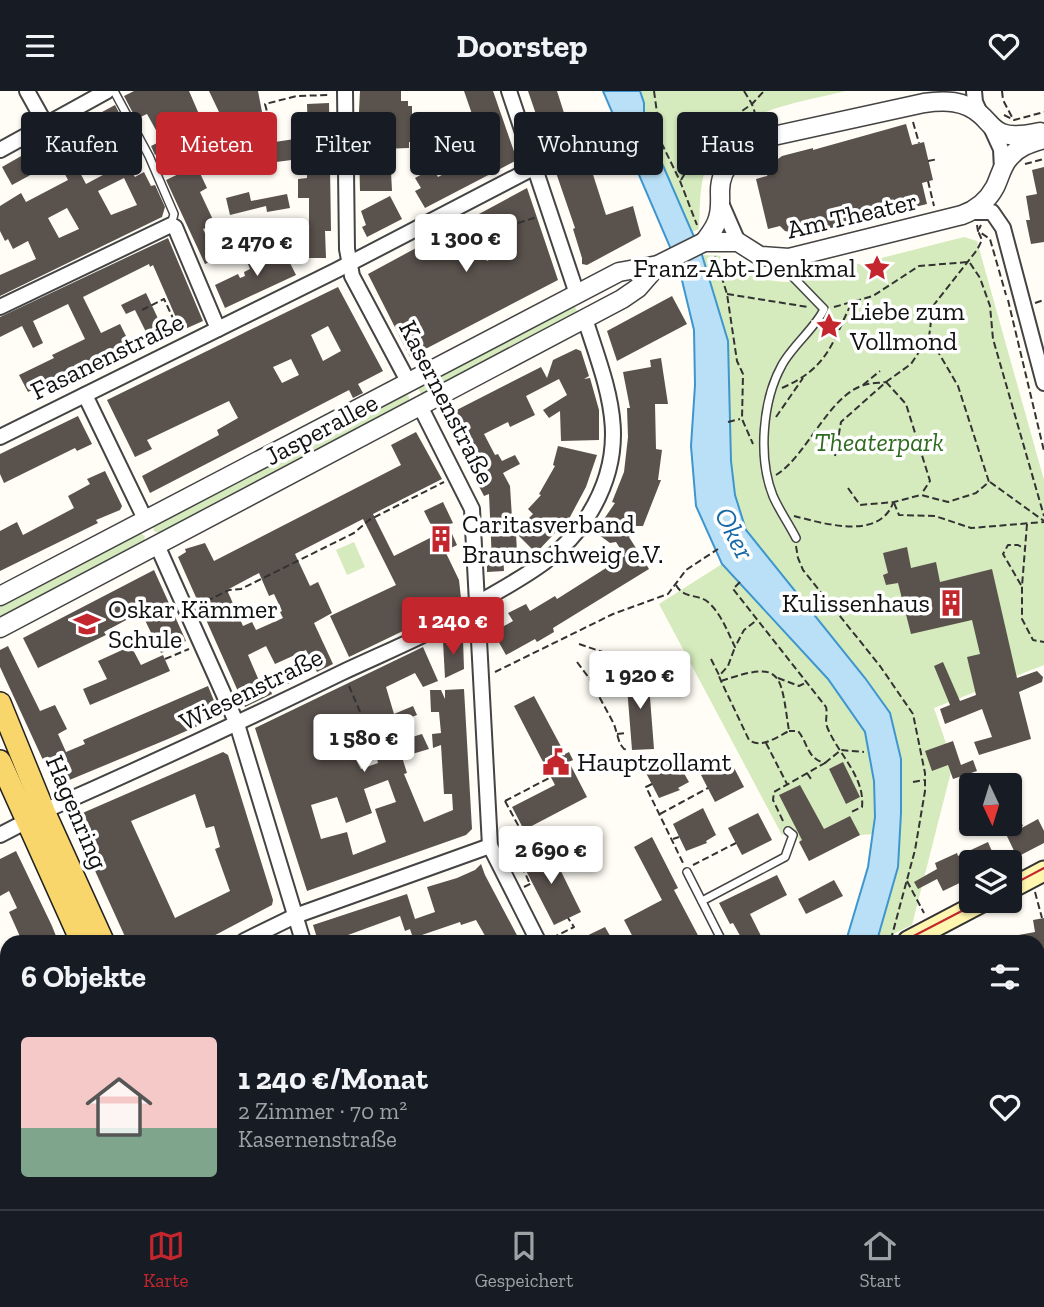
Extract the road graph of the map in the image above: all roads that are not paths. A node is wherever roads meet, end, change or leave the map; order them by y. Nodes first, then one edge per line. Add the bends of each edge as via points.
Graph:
1 (27, 91) edge
2 (107, 91) edge
3 (114, 91) edge
4 (509, 91) edge
5 (974, 91) edge
6 (345, 93) edge
7 (953, 96) edge
8 (39, 112) edge
9 (69, 112) edge
10 (516, 112) edge
11 (985, 119) junction
12 (1044, 131) edge
13 (21, 139) edge
14 (1044, 139) edge
15 (0, 150) edge
16 (1002, 169) junction
17 (520, 175) edge
18 (538, 175) edge
19 (991, 193) junction
20 (721, 203) junction
21 (972, 212) junction
22 (992, 212) junction
23 (171, 225) junction
24 (706, 241) junction
25 (738, 242) junction
26 (789, 258) junction
27 (349, 264) junction
28 (658, 265) junction
29 (577, 294) junction
30 (0, 307) edge
31 (585, 319) junction
32 (218, 329) junction
33 (409, 383) junction
34 (1044, 383) edge
35 (85, 395) junction
36 (420, 406) junction
37 (0, 437) edge
38 (146, 521) junction
39 (796, 538) road end
40 (157, 545) junction
41 (0, 596) edge
42 (476, 604) junction
43 (0, 628) edge
44 (0, 703) edge
45 (237, 725) junction
46 (0, 761) edge
47 (36, 816) junction
48 (788, 831) road end
49 (0, 835) edge
50 (491, 850) junction
51 (1044, 871) edge
52 (687, 872) road end
53 (1022, 882) edge
54 (702, 901) junction
55 (959, 913) edge
56 (295, 916) junction
57 (79, 935) edge
58 (100, 935) edge
59 (256, 935) edge
60 (301, 935) edge
61 (540, 935) edge
62 (719, 935) edge
63 (911, 935) edge

1 - 8 street
2 - 9 street
3 - 23 lane via 174,214
4 - 10 street
5 - 11 street
6 - 27 street, Kasernenstraße
7 - 11 street
7 - 20 street via 764,138 744,148 728,166 720,188
11 - 12 street via 1003,134
11 - 16 street via 1001,149
13 - 15 street
14 - 16 street via 1020,148
16 - 19 street
17 - 27 street, Fasanenstraße
18 - 29 street
19 - 21 street
19 - 22 street
20 - 24 street via 718,221
20 - 25 street
21 - 22 street
21 - 26 street, Am Theater
22 - 34 street via 1003,228
23 - 30 street
23 - 32 street
24 - 25 street, Jasperallee
24 - 28 street, Jasperallee
25 - 26 street, Am Theater via 760,255
26 - 39 lane via 793,277 824,309 781,365 765,433 768,479
27 - 32 street, Fasanenstraße
27 - 33 street, Kasernenstraße
28 - 29 street, Jasperallee via 620,272
28 - 31 street, Jasperallee via 631,293
29 - 31 street
29 - 33 street, Jasperallee
31 - 36 street, Jasperallee
31 - 42 street, Wiesenstraße via 610,395 613,432 608,472 589,515 570,540 531,572
32 - 35 street, Fasanenstraße
33 - 36 street, Kasernenstraße
33 - 38 street, Jasperallee
35 - 37 street, Fasanenstraße
35 - 38 street
36 - 40 street, Jasperallee
36 - 42 street, Kasernenstraße via 474,519
38 - 40 street
38 - 41 street, Jasperallee
40 - 43 street, Jasperallee
40 - 45 street
42 - 45 street, Wiesenstraße
42 - 50 street, Kasernenstraße
44 - 47 main road, Hagenring
45 - 47 street, Wiesenstraße
45 - 56 street
46 - 47 main road, Hagenring
47 - 49 street, Wiesenstraße
47 - 57 main road, Hagenring
47 - 58 main road, Hagenring
48 - 54 lane via 793,835 785,857
50 - 56 street
50 - 61 street, Kasernenstraße
51 - 53 main road
52 - 54 lane
54 - 62 lane
55 - 63 main road
56 - 59 street
56 - 60 street

